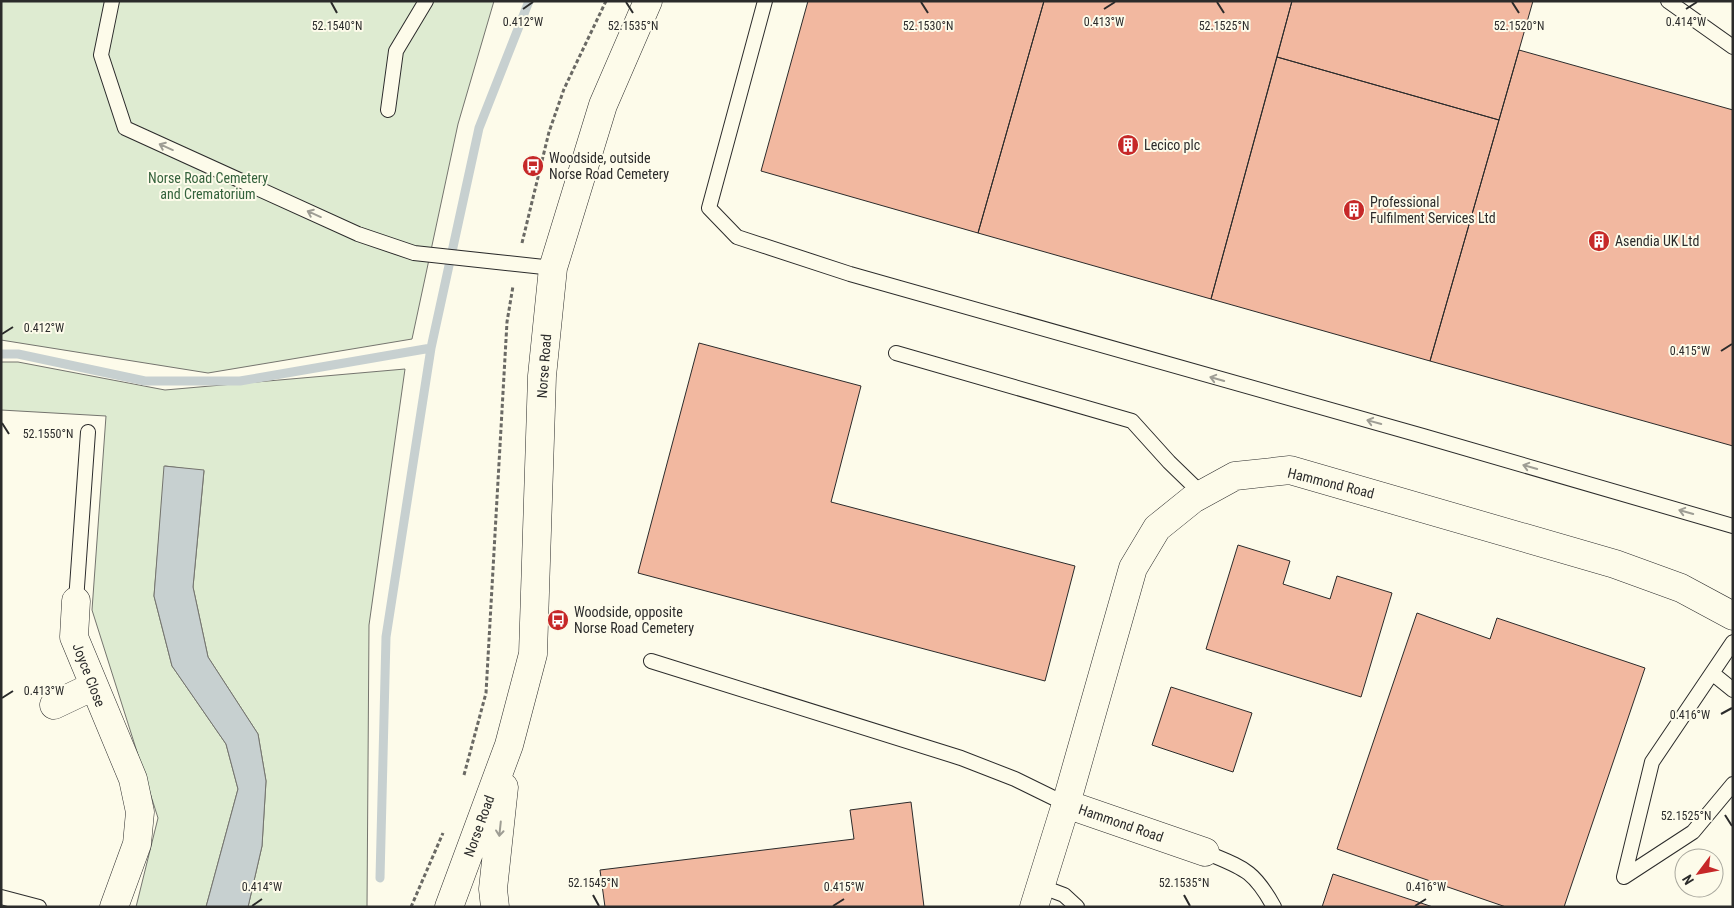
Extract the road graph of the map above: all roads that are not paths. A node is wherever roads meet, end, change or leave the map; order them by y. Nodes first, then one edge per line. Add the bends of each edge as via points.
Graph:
1 (112, 1) edge
2 (426, 1) edge
3 (648, 1) edge
4 (765, 1) edge
5 (1668, 1) edge
6 (1733, 47) edge
7 (388, 110) dead end
8 (553, 268) junction
9 (896, 353) dead end
10 (88, 432) dead end
11 (1202, 494) junction
12 (1733, 526) edge
13 (76, 601) joint
14 (1733, 616) edge
15 (1733, 642) edge
16 (651, 661) dead end
17 (1712, 673) junction
18 (94, 686) junction
19 (1733, 690) edge
20 (54, 705) dead end
21 (509, 745) junction
22 (1733, 784) edge
23 (1066, 804) junction
24 (1205, 852) joint
25 (1037, 896) edge
26 (1, 897) edge
27 (39, 907) edge
28 (114, 907) edge
29 (450, 907) edge
30 (495, 907) edge
31 (1077, 907) edge
32 (1274, 907) edge

8 -> 1 lane via 414,253 358,234 125,128 101,55
2 - 7 lane via 396,51
3 - 8 street, Norse Road via 603,105
12 -> 4 lane via 850,274 737,237 709,208
5 - 6 lane
8 - 21 street, Norse Road via 542,376 532,654
9 - 11 lane via 1132,420
10 - 13 lane, Joyce Close
11 - 14 street, Hammond Road via 1235,476 1290,470 1616,564 1681,588
11 - 23 street, Hammond Road via 1157,528 1133,568
13 - 18 street, Joyce Close via 74,637
15 - 17 lane
16 - 23 lane via 961,758 1016,779
17 - 19 lane
17 - 22 lane via 1652,762 1624,877 1693,832
18 - 20 street
18 - 28 street, Joyce Close via 133,779 140,812 137,844
21 - 29 street, Norse Road
21 -> 30 street, Norse Road via 493,889
23 - 24 street, Hammond Road
23 - 25 street, Hammond Road
24 - 32 lane via 1246,869 1263,887
25 - 31 lane via 1064,896
26 - 27 lane

